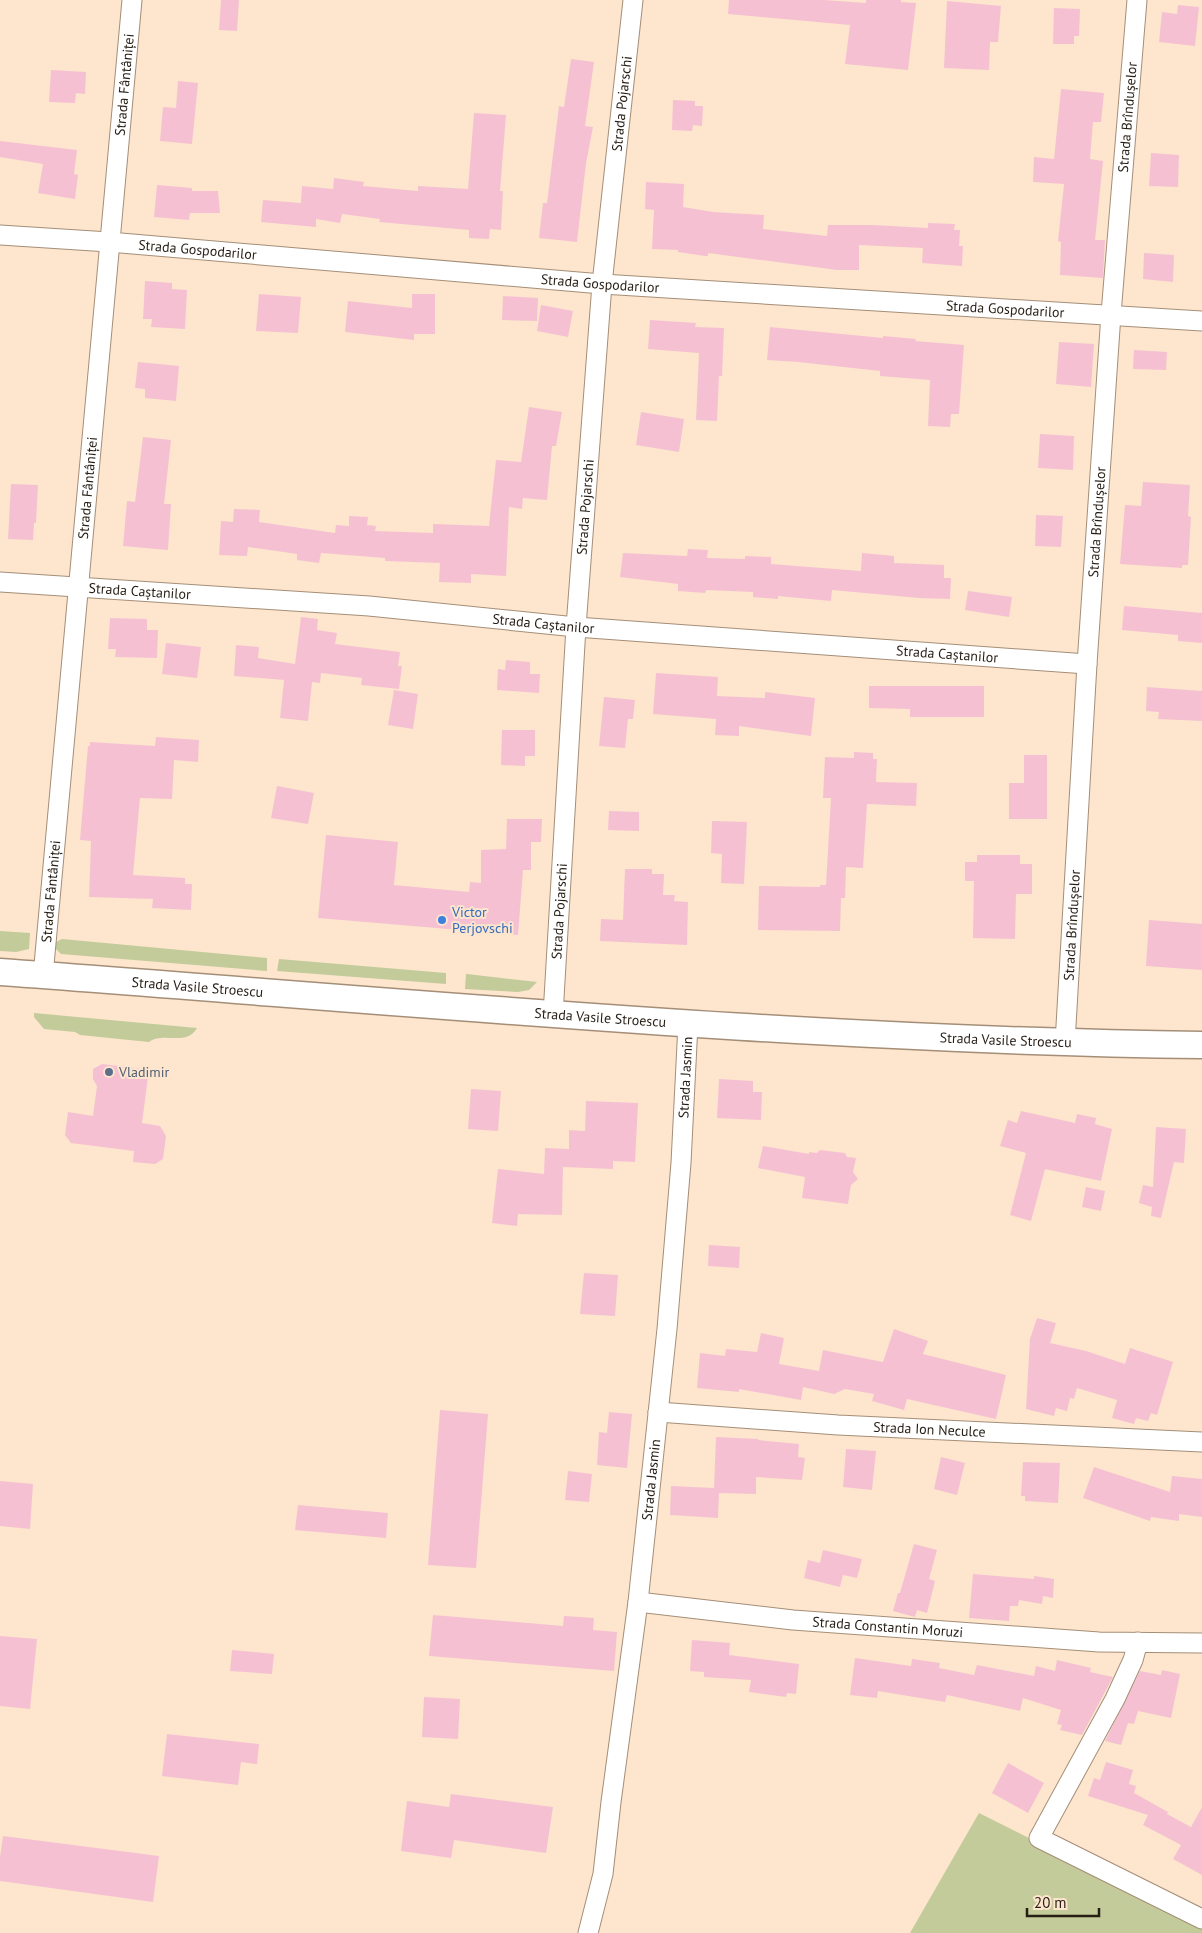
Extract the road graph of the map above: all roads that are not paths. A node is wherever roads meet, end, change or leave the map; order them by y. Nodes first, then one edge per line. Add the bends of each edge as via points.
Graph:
1 (132, 0) edge
2 (633, 0) edge
3 (1137, 0) edge
4 (0, 235) edge
5 (108, 242) junction
6 (602, 284) junction
7 (1111, 314) junction
8 (1202, 321) edge
9 (0, 582) edge
10 (77, 588) junction
11 (576, 627) junction
12 (1087, 664) junction
13 (0, 972) edge
14 (43, 976) junction
15 (554, 1015) junction
16 (688, 1024) junction
17 (1065, 1043) junction
18 (1202, 1045) edge
19 (658, 1412) junction
20 (1202, 1442) edge
21 (638, 1602) junction
22 (1138, 1642) junction
23 (1202, 1643) edge
24 (1202, 1919) edge
25 (588, 1933) edge

1 - 5 street, Strada Fântâniței
2 - 6 street, Strada Pojarschi
3 - 7 street, Strada Brîndușelor
4 - 5 street, Strada Gospodarilor
5 - 6 street, Strada Gospodarilor
5 - 10 street, Strada Fântâniței
6 - 7 street, Strada Gospodarilor
6 - 11 street, Strada Pojarschi
7 - 8 street, Strada Gospodarilor
7 - 12 street, Strada Brîndușelor
9 - 10 street, Strada Caștanilor
10 - 11 street, Strada Caștanilor via 369,606
10 - 14 street, Strada Fântâniței
11 - 12 street, Strada Caștanilor
11 - 15 street, Strada Pojarschi
12 - 17 street, Strada Brîndușelor
13 - 14 main road, Strada Vasile Stroescu
14 - 15 main road, Strada Vasile Stroescu
15 - 16 main road, Strada Vasile Stroescu
16 - 17 main road, Strada Vasile Stroescu
16 - 19 street, Strada Jasmin via 682,1163
17 - 18 main road, Strada Vasile Stroescu
19 - 20 street, Strada Ion Neculce via 838,1425
19 - 21 street, Strada Jasmin
21 - 22 street, Strada Constantin Moruzi via 793,1620
21 - 25 street, Strada Jasmin via 603,1874
22 - 23 street, Strada Constantin Moruzi
22 - 24 street via 1115,1699 1039,1838

